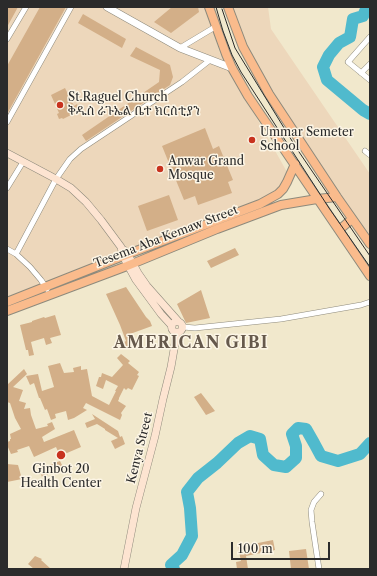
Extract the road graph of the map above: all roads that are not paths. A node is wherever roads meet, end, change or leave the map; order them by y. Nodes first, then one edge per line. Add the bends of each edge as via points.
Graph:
1 (26, 7) edge
2 (71, 7) edge
3 (209, 7) edge
4 (228, 7) edge
5 (112, 8) edge
6 (215, 27) junction
7 (370, 37) edge
8 (7, 39) edge
9 (180, 48) junction
10 (210, 60) junction
11 (370, 64) edge
12 (232, 68) junction
13 (362, 73) junction
14 (370, 80) edge
15 (7, 122) edge
16 (365, 151) dead end
17 (7, 153) edge
18 (370, 155) edge
19 (23, 162) junction
20 (295, 164) junction
21 (56, 179) junction
22 (7, 188) edge
23 (337, 197) junction
24 (317, 199) junction
25 (352, 219) junction
26 (339, 230) junction
27 (370, 244) edge
28 (7, 249) edge
29 (16, 254) junction
30 (125, 256) junction
31 (130, 265) junction
32 (370, 276) edge
33 (46, 287) junction
34 (49, 295) junction
35 (11, 299) edge
36 (370, 302) edge
37 (7, 311) edge
38 (177, 327) junction
39 (321, 494) dead end
40 (124, 569) edge
41 (319, 569) edge

1 - 8 street
2 - 15 street
3 - 6 main road
4 - 23 main road via 243,47 269,94
5 - 9 street
6 - 9 street
6 - 12 main road
7 - 13 street via 348,62
9 - 10 street
10 - 12 street
10 - 21 street via 182,82 81,149 70,159
11 - 13 street
12 - 20 main road
13 - 14 street
16 - 18 street
17 - 19 main road
19 - 21 main road
19 - 22 street
20 - 24 main road
20 - 30 main road, Tesema Aba Kemaw Street via 283,189 260,204
21 - 29 street
21 - 30 main road via 86,202 121,247
23 - 24 main road, Tesema Aba Kemaw Street
23 - 25 main road
24 - 26 main road
24 - 31 main road, Tesema Aba Kemaw Street via 281,205
25 - 26 main road
25 - 27 main road
26 - 32 main road
28 - 29 street
29 - 33 street
30 - 31 main road
30 - 33 main road, Tesema Aba Kemaw Street
31 - 34 main road, Tesema Aba Kemaw Street
31 - 38 main road
33 - 34 street
33 - 35 main road, Tesema Aba Kemaw Street
34 - 37 main road, Tesema Aba Kemaw Street
36 - 38 street via 281,319 196,328
38 - 40 main road, Kenya Street via 171,367 136,508
39 - 41 street via 311,510

